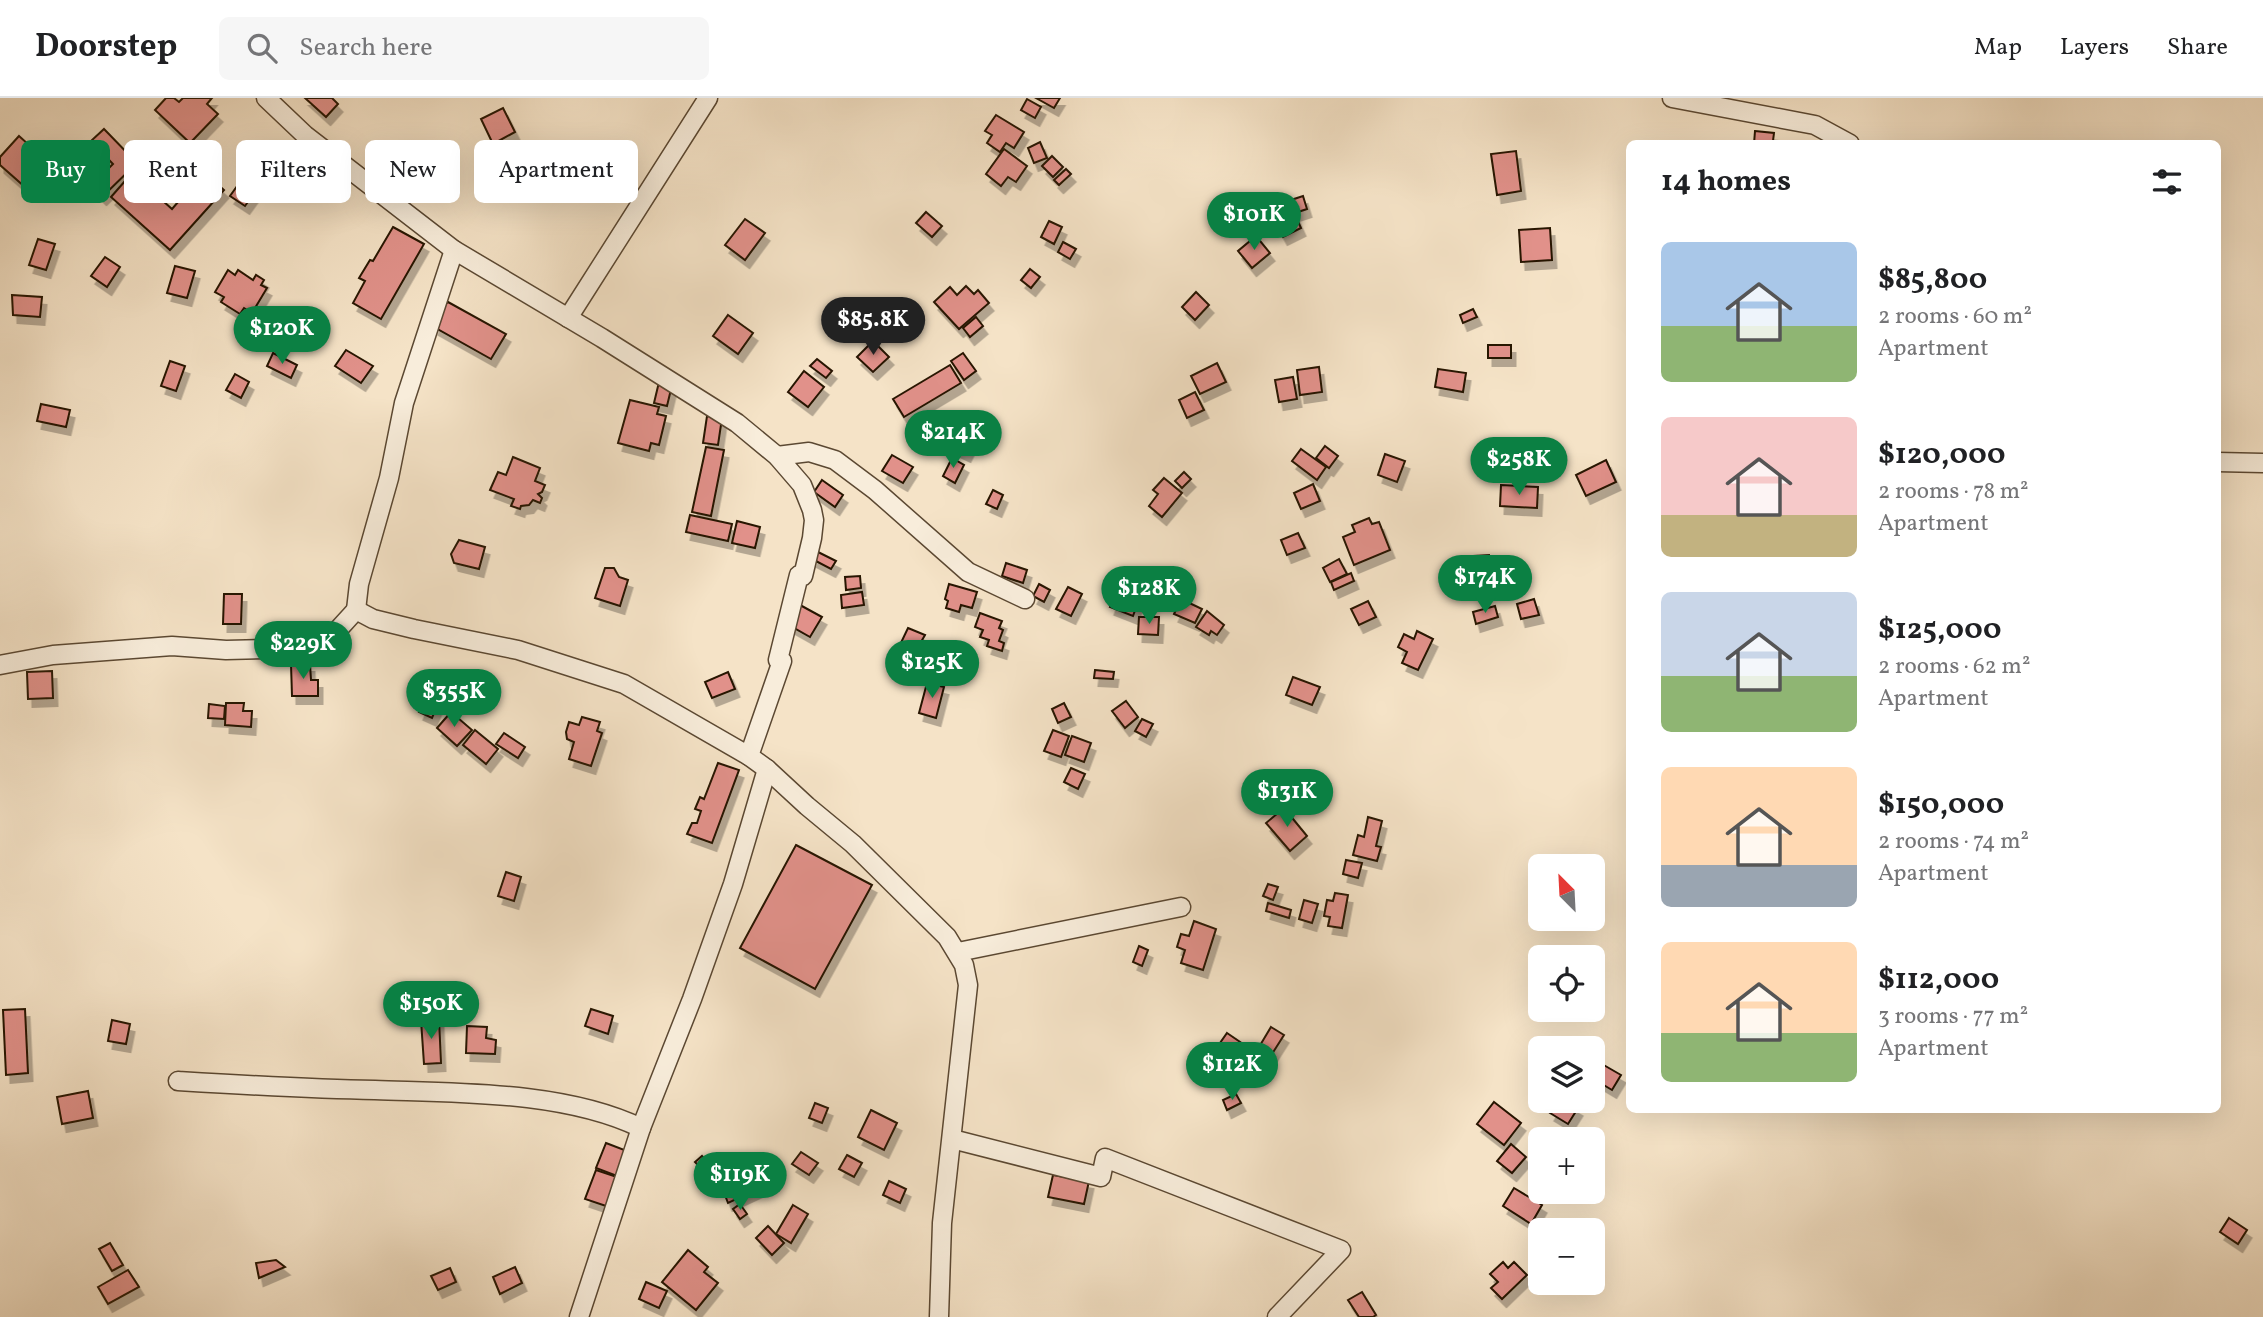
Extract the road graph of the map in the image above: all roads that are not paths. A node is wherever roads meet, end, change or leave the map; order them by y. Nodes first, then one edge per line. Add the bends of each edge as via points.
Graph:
1 (266, 98) edge
2 (708, 98) edge
3 (1672, 98) edge
4 (1843, 140) edge
5 (454, 250) junction
6 (568, 318) junction
7 (777, 456) junction
8 (2221, 462) edge
9 (2263, 463) edge
10 (1026, 599) dead end
11 (356, 610) junction
12 (0, 665) edge
13 (749, 756) junction
14 (767, 769) junction
15 (1181, 907) dead end
16 (958, 952) junction
17 (178, 1081) dead end
18 (641, 1128) junction
19 (951, 1139) junction
20 (579, 1317) edge
21 (939, 1317) edge
22 (1277, 1317) edge

1 - 5 street via 305,135
2 - 6 street
3 - 4 street via 1815,125
5 - 6 street
5 - 11 street via 404,403
6 - 7 street via 737,423
7 - 10 street via 809,452 835,460 968,572
7 - 13 street via 802,485 814,520 778,660 782,661
8 - 9 street
11 - 12 street via 335,632 270,649 172,646 54,655
11 - 13 street via 373,619 518,650 624,684
13 - 14 street
14 - 16 street via 868,858
14 - 18 street via 733,884
15 - 16 street
16 - 19 street via 968,985
17 - 18 street via 475,1093 552,1102
18 - 20 street
19 - 21 street
19 - 22 street via 1101,1177 1105,1158 1341,1250

